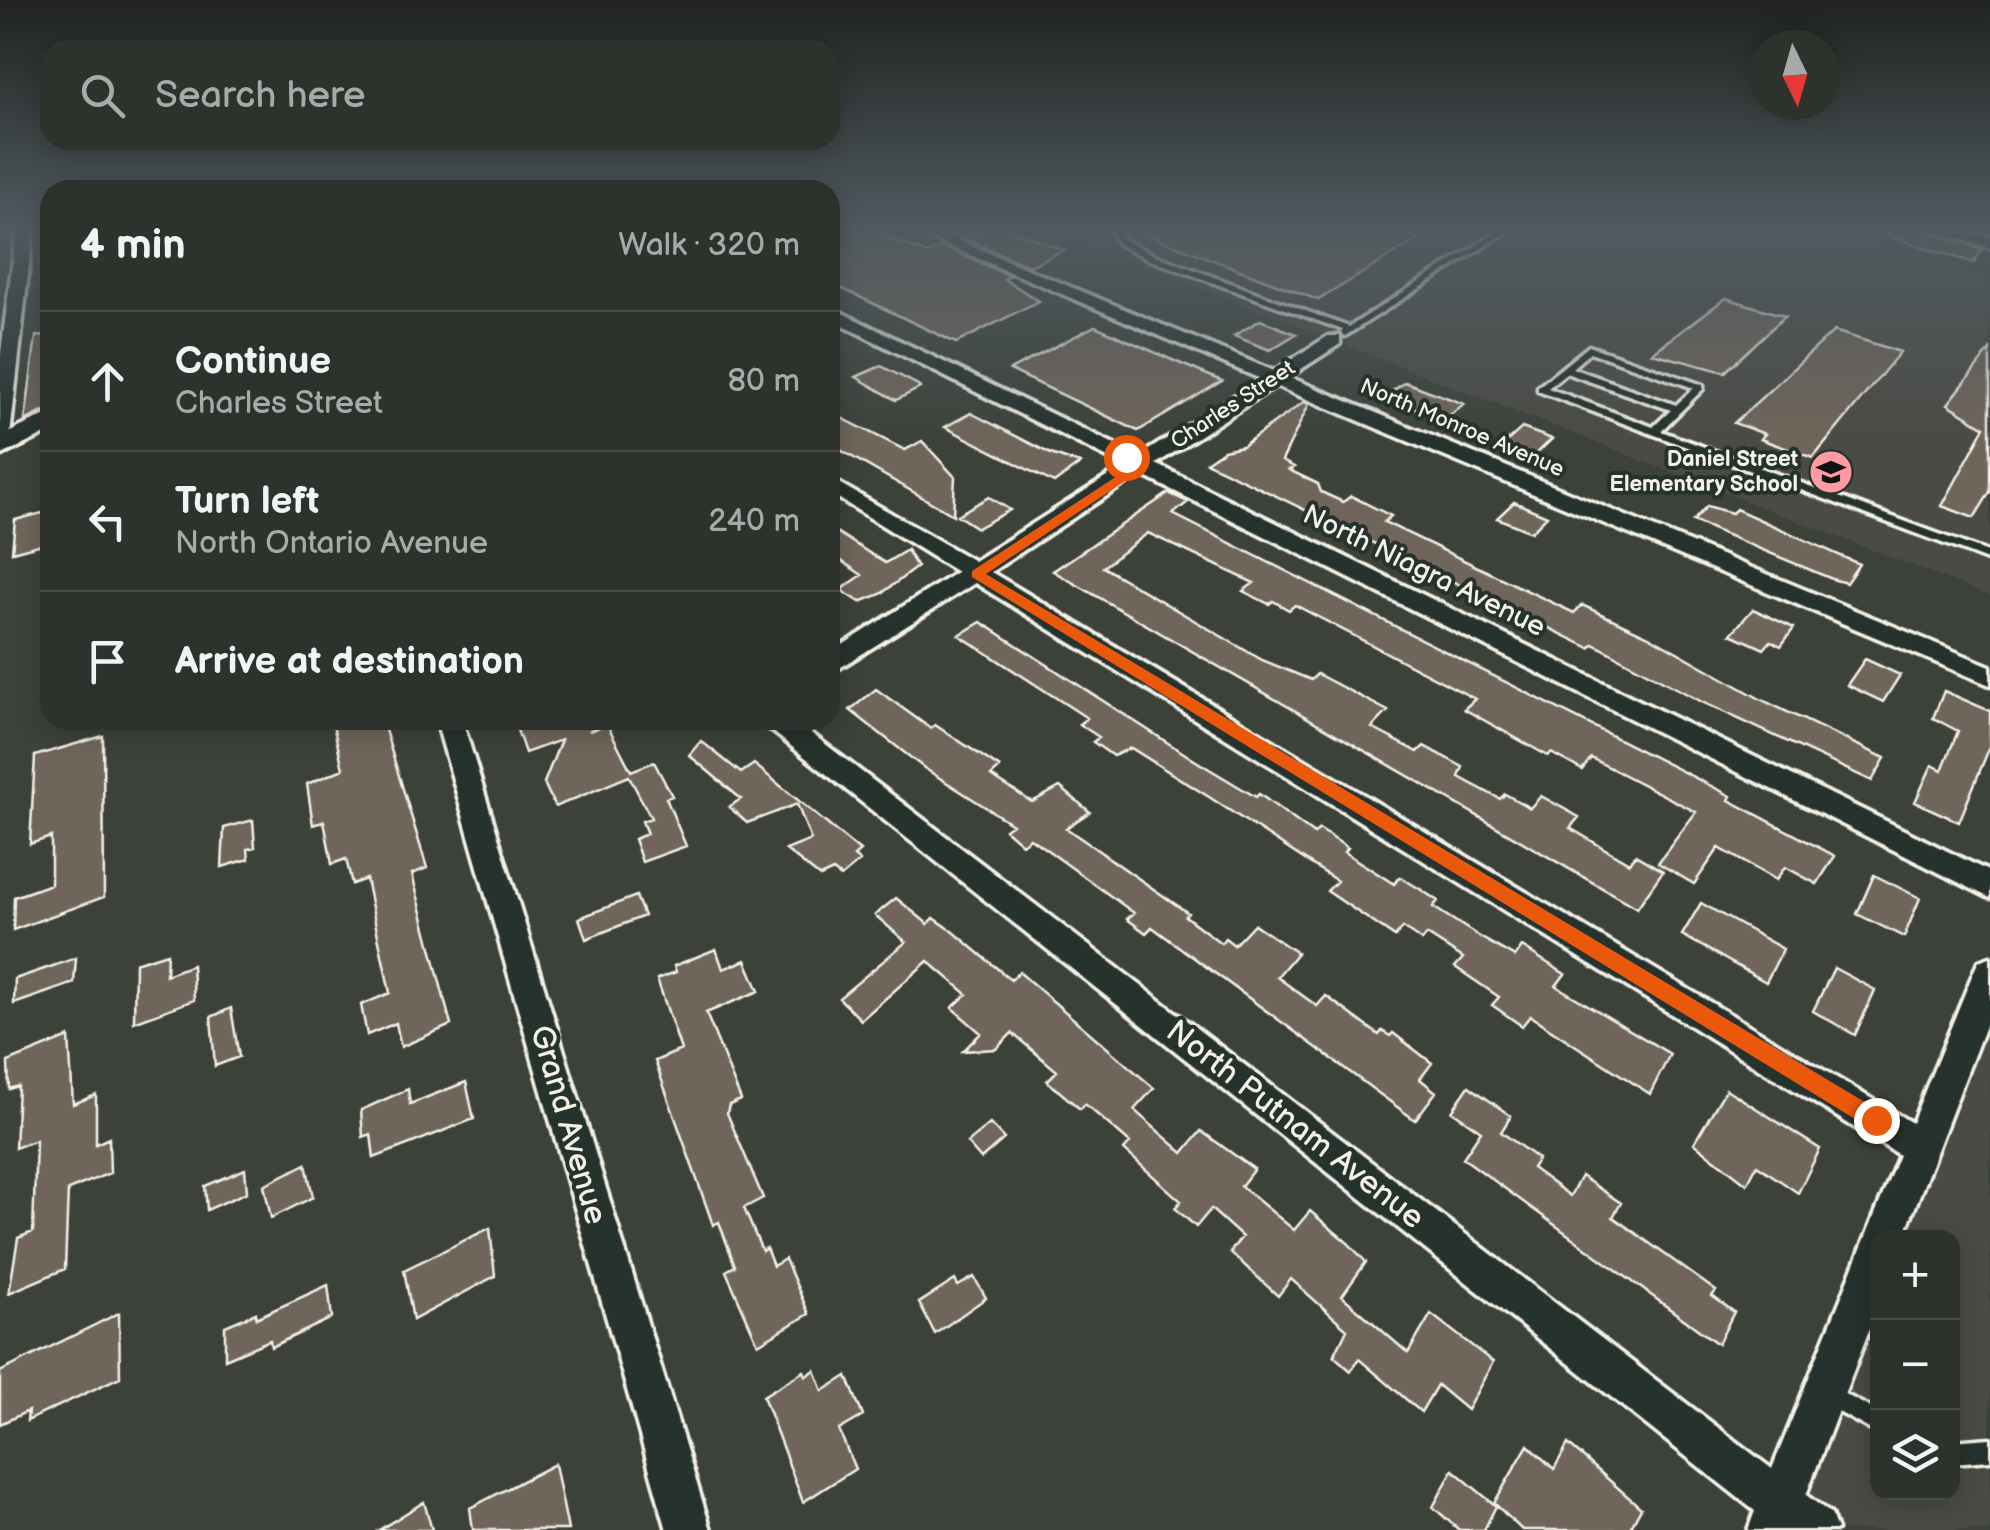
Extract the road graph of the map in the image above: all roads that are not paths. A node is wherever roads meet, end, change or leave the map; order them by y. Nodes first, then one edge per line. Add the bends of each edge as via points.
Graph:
1 (16, 299) edge
2 (1088, 299) edge
3 (1255, 299) edge
4 (1398, 299) edge
5 (840, 317) edge
6 (1342, 335) junction
7 (1565, 369) junction
8 (1275, 377) junction
9 (1678, 409) junction
10 (40, 426) edge
11 (1654, 432) junction
12 (0, 436) edge
13 (0, 448) edge
14 (1143, 465) junction
15 (840, 490) edge
16 (1990, 557) edge
17 (976, 574) junction
18 (840, 659) edge
19 (1990, 676) edge
20 (452, 730) edge
21 (789, 730) edge
22 (1990, 886) edge
23 (1990, 971) edge
24 (1982, 1018) edge
25 (1919, 1147) junction
26 (1887, 1230) edge
27 (1870, 1275) edge
28 (1824, 1393) junction
29 (1870, 1419) edge
30 (1990, 1448) edge
31 (1960, 1451) edge
32 (1775, 1517) edge
33 (689, 1530) edge
34 (1814, 1530) edge

1 - 12 street
2 - 8 street, North Monroe Avenue
3 - 6 lane
4 - 6 lane
5 - 14 street, North Niagra Avenue
6 - 8 street, Charles Street
7 - 9 lane
7 - 9 lane via 1589,349 1700,387
7 - 11 lane via 1541,388
8 - 14 street, Charles Street
8 - 19 street, North Monroe Avenue
9 - 11 lane
10 - 13 street
11 - 16 lane
14 - 17 street, Charles Street
14 - 22 street, North Niagra Avenue
15 - 17 street
17 - 18 street, Charles Street
17 - 25 street
20 - 33 street, Grand Avenue
21 - 32 street, North Putnam Avenue
23 - 24 street
24 - 25 street
25 - 26 street
27 - 28 street
28 - 29 lane
28 - 32 street
30 - 31 lane
32 - 34 street, North Putnam Avenue

